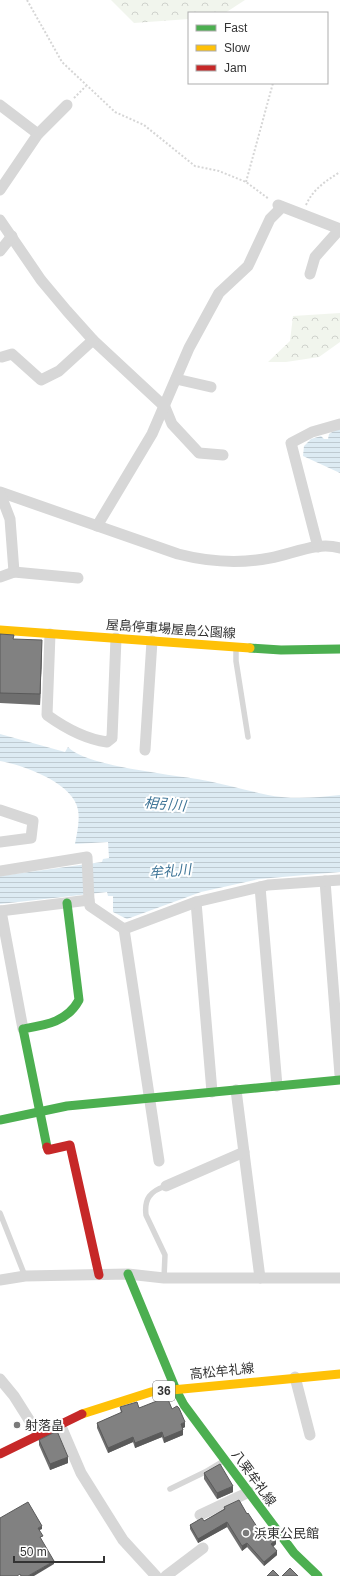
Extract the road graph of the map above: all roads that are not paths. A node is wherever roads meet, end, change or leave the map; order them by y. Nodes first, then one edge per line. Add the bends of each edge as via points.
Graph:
1 (0, 105) edge
2 (67, 105) road end
3 (38, 134) junction
4 (0, 190) edge
5 (0, 220) edge
6 (340, 229) edge
7 (12, 236) junction
8 (0, 251) edge
9 (310, 274) dead end
10 (92, 340) junction
11 (1, 356) edge
12 (176, 379) junction
13 (211, 387) dead end
14 (165, 407) junction
15 (340, 424) edge
16 (223, 455) dead end
17 (0, 492) edge
18 (97, 526) junction
19 (318, 546) junction
20 (340, 548) edge
21 (14, 572) junction
22 (0, 577) edge
23 (78, 578) dead end
24 (0, 630) edge
25 (50, 634) junction
26 (116, 638) junction
27 (152, 641) junction
28 (236, 647) junction
29 (340, 649) edge
30 (248, 737) dead end
31 (145, 750) dead end
32 (0, 810) edge
33 (0, 842) edge
34 (0, 871) edge
35 (340, 880) edge
36 (325, 881) junction
37 (260, 887) junction
38 (89, 900) junction
39 (196, 902) junction
40 (67, 903) junction
41 (1, 911) edge
42 (124, 929) junction
43 (23, 1029) junction
44 (340, 1075) edge
45 (340, 1080) edge
46 (278, 1086) junction
47 (236, 1090) junction
48 (212, 1092) junction
49 (150, 1099) junction
50 (38, 1111) junction
51 (0, 1120) edge
52 (244, 1152) junction
53 (159, 1161) dead end
54 (166, 1186) joint
55 (0, 1213) edge
56 (128, 1274) junction
57 (99, 1275) junction
58 (25, 1276) junction
59 (164, 1278) junction
60 (260, 1278) junction
61 (340, 1278) edge
62 (0, 1280) edge
63 (340, 1374) edge
64 (295, 1377) junction
65 (0, 1379) edge
66 (176, 1390) junction
67 (60, 1424) junction
68 (38, 1434) junction
69 (310, 1435) dead end
70 (0, 1454) edge
71 (225, 1459) junction
72 (170, 1489) dead end
73 (249, 1492) junction
74 (200, 1515) dead end
75 (203, 1548) dead end
76 (156, 1576) edge
77 (166, 1576) edge
78 (318, 1576) edge

1 - 3 street
2 - 3 street
3 - 4 street
5 - 7 street
6 - 9 street via 315,257
6 - 12 street via 280,206 270,219 248,266 219,293 189,348
7 - 8 street
7 - 10 street via 41,280
10 - 11 street via 58,371 41,380 12,354
10 - 14 street
12 - 13 street
12 - 14 street
14 - 16 street via 172,424 199,453
14 - 18 street via 152,434
15 - 19 street via 312,432 291,443
17 - 18 street
17 - 21 street via 10,519
18 - 19 street via 178,554 215,561 252,561
19 - 20 street
21 - 22 street
21 - 23 street
24 - 25 main road, 屋島停車場屋島公園線
25 - 26 main road, 屋島停車場屋島公園線
25 - 26 street via 47,715 59,724 93,740 108,742 112,738
26 - 27 main road, 屋島停車場屋島公園線
27 - 28 main road, 屋島停車場屋島公園線
27 - 31 street
28 - 29 main road, 屋島停車場屋島公園線
28 - 30 lane
32 - 33 street via 33,822 31,838
34 - 38 street via 87,857
35 - 36 street
36 - 37 street
36 - 44 street
37 - 39 street
37 - 46 street
38 - 40 street
38 - 42 street via 90,906
39 - 42 street
39 - 48 street
40 - 41 street
40 - 43 main road via 79,1000 68,1017 58,1022
41 - 43 street
42 - 49 street
43 - 50 main road
45 - 46 main road
46 - 47 main road
47 - 48 main road
47 - 52 street
48 - 49 main road
49 - 50 main road
49 - 53 street
50 - 51 main road
50 - 57 main road via 48,1150 70,1145
52 - 54 street
52 - 60 street
54 - 59 lane via 151,1193 146,1200 145,1208 165,1255
55 - 58 lane
56 - 57 street
56 - 59 street
56 - 66 main road, 八栗牟礼線
57 - 58 street
58 - 62 street
59 - 60 street
60 - 61 street
63 - 64 main road, 高松牟礼線 / 36
64 - 66 main road, 高松牟礼線 / 36
64 - 69 street
65 - 68 street
66 - 67 main road, 高松牟礼線 / 36 via 151,1392 119,1401
66 - 71 main road, 八栗牟礼線 via 184,1405
67 - 68 main road, 高松牟礼線 / 36
67 - 76 street via 80,1473 123,1540
68 - 70 main road, 高松牟礼線 / 36
71 - 72 lane
71 - 73 main road, 八栗牟礼線
73 - 74 street
73 - 78 main road, 八栗牟礼線 via 294,1553
75 - 77 street

